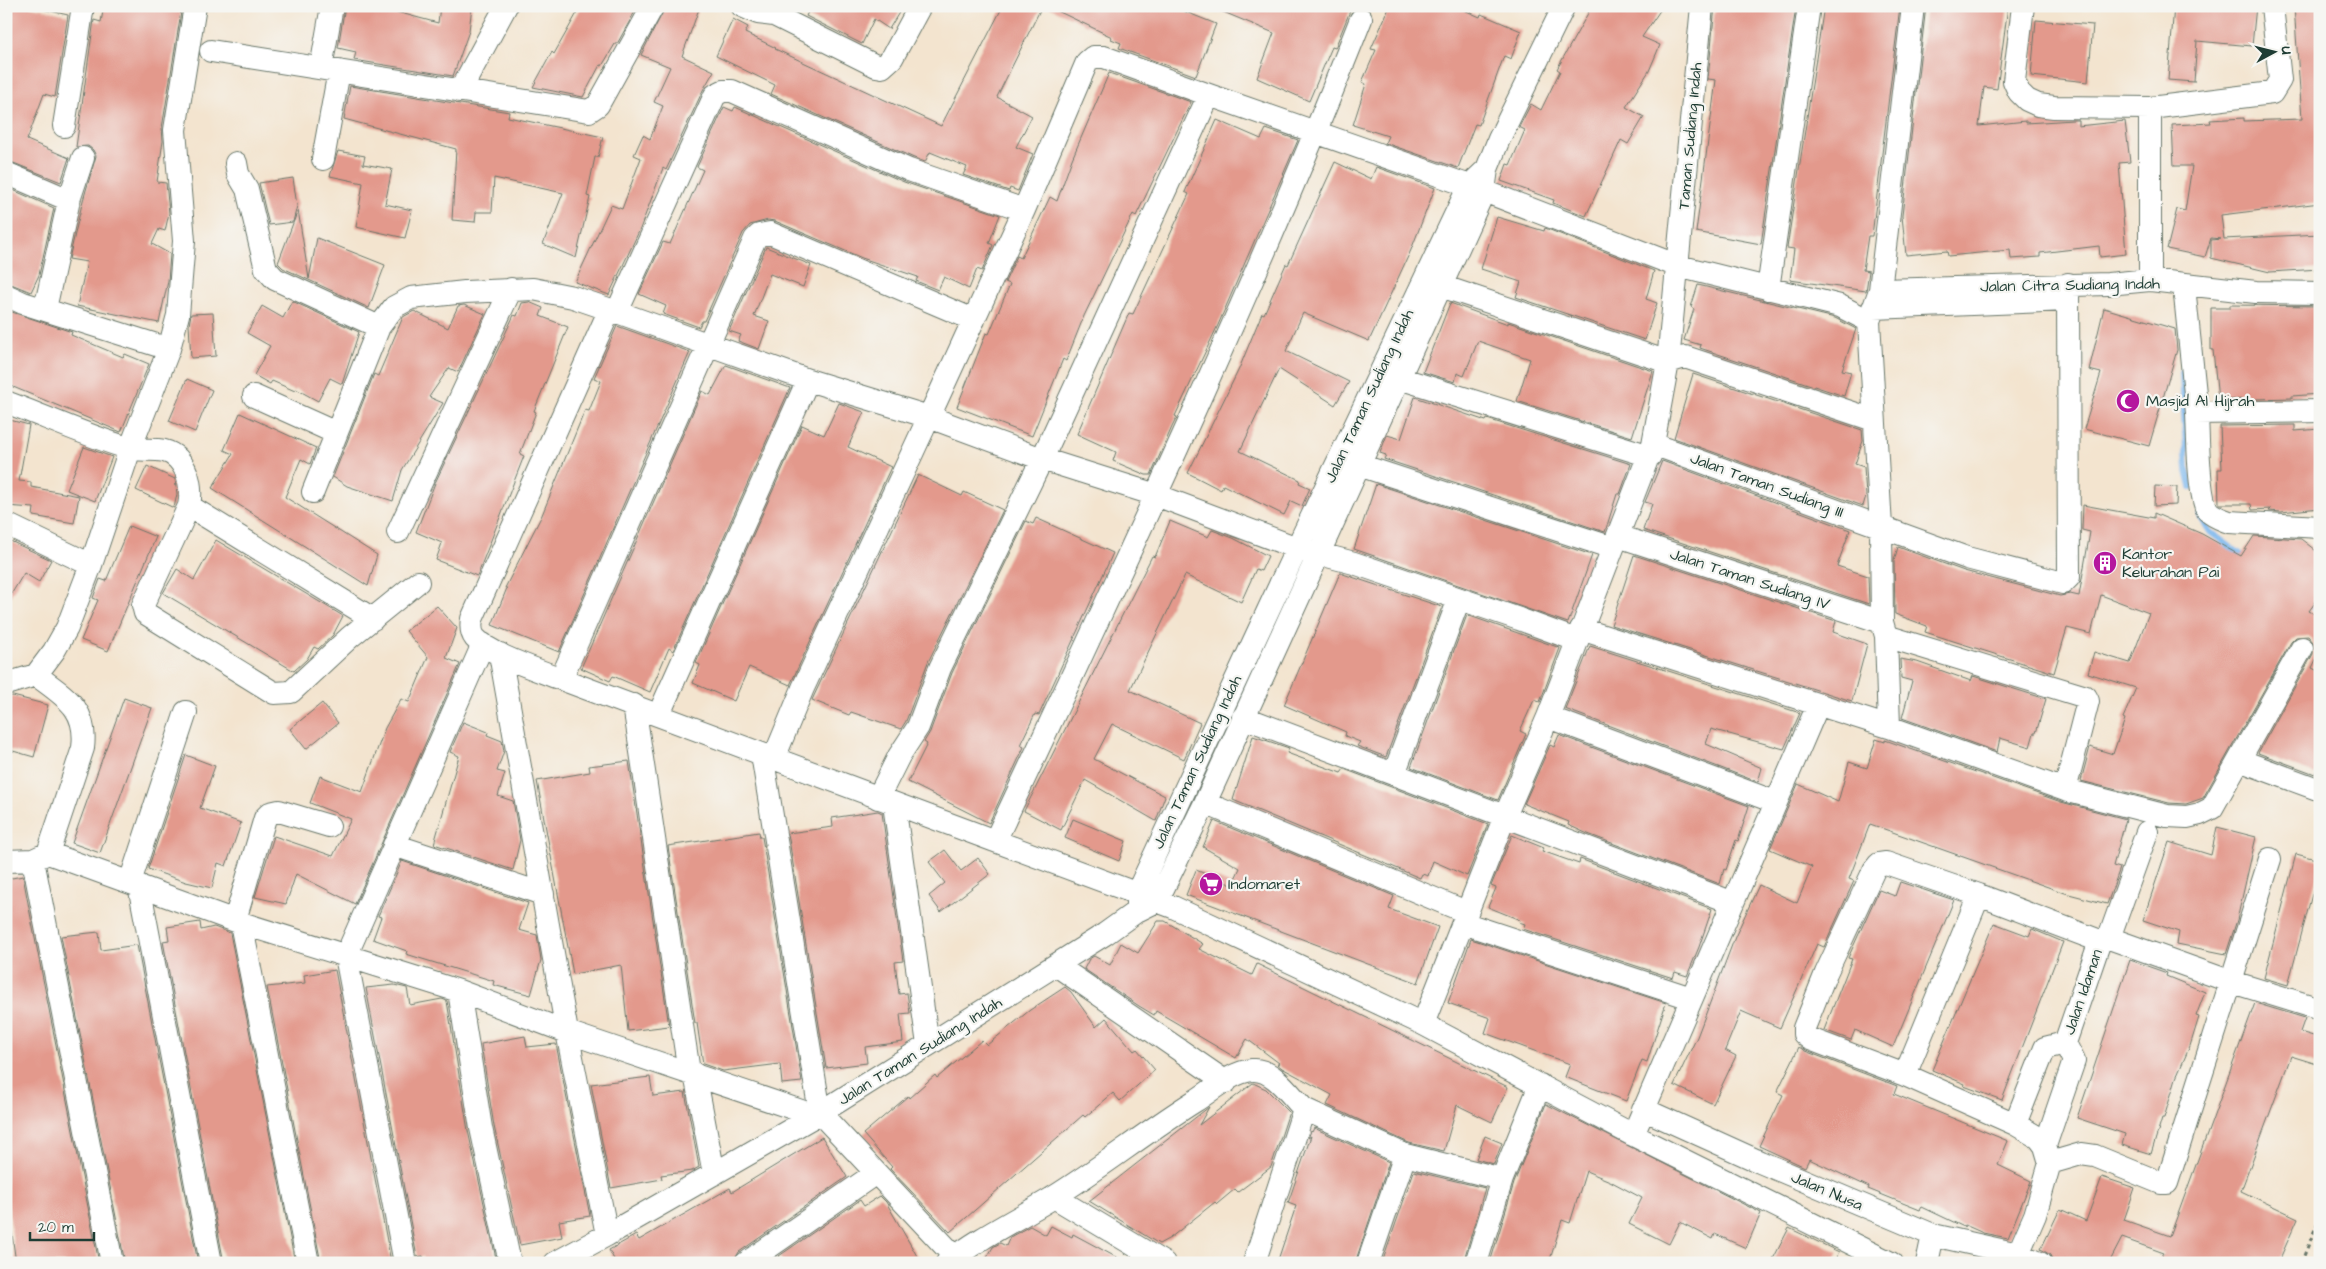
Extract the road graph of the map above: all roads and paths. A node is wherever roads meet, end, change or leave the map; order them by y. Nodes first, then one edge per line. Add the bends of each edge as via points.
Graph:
1 (194, 6) edge
2 (332, 6) edge
3 (506, 6) edge
4 (653, 6) edge
5 (742, 6) edge
6 (920, 6) edge
7 (1564, 6) edge
8 (1702, 6) edge
9 (1809, 6) edge
10 (1914, 6) edge
11 (2023, 6) edge
12 (2272, 6) edge
13 (76, 8) edge
14 (777, 11) edge
15 (1361, 19) dead end
16 (211, 51) dead end
17 (330, 70) junction
18 (460, 91) junction
19 (1208, 95) junction
20 (2150, 108) junction
21 (64, 126) dead end
22 (1316, 133) junction
23 (83, 158) dead end
24 (324, 159) dead end
25 (236, 163) dead end
26 (6, 173) edge
27 (1480, 182) junction
28 (69, 200) junction
29 (1024, 210) junction
30 (1678, 266) junction
31 (2150, 280) junction
32 (1441, 286) junction
33 (2184, 286) junction
34 (511, 289) junction
35 (1768, 289) junction
36 (2068, 292) junction
37 (2320, 293) edge
38 (6, 295) edge
39 (1874, 306) junction
40 (45, 309) junction
41 (614, 310) junction
42 (974, 320) junction
43 (380, 326) junction
44 (707, 344) junction
45 (169, 350) junction
46 (1668, 362) junction
47 (1399, 378) junction
48 (808, 380) junction
49 (254, 396) dead end
50 (6, 402) edge
51 (2320, 411) edge
52 (2197, 413) junction
53 (929, 417) junction
54 (1874, 420) junction
55 (336, 433) junction
56 (130, 449) junction
57 (1652, 450) junction
58 (1042, 459) junction
59 (1359, 465) junction
60 (313, 492) dead end
61 (1156, 495) junction
62 (189, 506) junction
63 (6, 524) edge
64 (2320, 526) edge
65 (1881, 527) junction
66 (398, 532) dead end
67 (1615, 542) junction
68 (1297, 548) junction
69 (1318, 554) junction
70 (92, 565) junction
71 (418, 582) dead end
72 (1459, 599) junction
73 (373, 619) junction
74 (1884, 629) junction
75 (1578, 635) junction
76 (2302, 648) dead end
77 (491, 649) junction
78 (36, 675) junction
79 (561, 679) junction
80 (6, 684) edge
81 (1818, 704) junction
82 (634, 705) junction
83 (186, 712) dead end
84 (659, 714) junction
85 (1243, 717) junction
86 (1548, 717) junction
87 (1889, 727) junction
88 (768, 756) junction
89 (2239, 760) junction
90 (1394, 774) junction
91 (2065, 790) junction
92 (2320, 790) edge
93 (886, 801) junction
94 (1775, 802) junction
95 (1205, 804) junction
96 (1505, 816) junction
97 (329, 826) dead end
98 (2147, 832) dead end
99 (995, 841) junction
100 (394, 845) junction
101 (40, 856) junction
102 (2270, 859) dead end
103 (6, 860) edge
104 (134, 884) junction
105 (543, 894) junction
106 (1979, 895) junction
107 (1144, 902) junction
108 (1731, 902) junction
109 (1465, 918) junction
110 (238, 921) junction
111 (2105, 939) junction
112 (346, 956) junction
113 (1056, 965) junction
114 (2232, 982) junction
115 (459, 991) junction
116 (1690, 998) junction
117 (2320, 1010) edge
118 (1423, 1024) junction
119 (567, 1032) junction
120 (2066, 1043) junction
121 (928, 1045) junction
122 (692, 1073) junction
123 (1905, 1075) junction
124 (1226, 1082) junction
125 (1540, 1085) junction
126 (1304, 1109) junction
127 (1643, 1109) junction
128 (818, 1115) junction
129 (2015, 1124) junction
130 (1633, 1134) junction
131 (2047, 1154) junction
132 (1405, 1155) junction
133 (876, 1173) junction
134 (714, 1174) junction
135 (1502, 1179) junction
136 (1054, 1197) junction
137 (2320, 1217) edge
138 (1933, 1235) junction
139 (607, 1236) junction
140 (2018, 1254) junction
141 (588, 1255) edge
142 (955, 1261) edge
143 (112, 1263) edge
144 (211, 1263) edge
145 (308, 1263) edge
146 (405, 1263) edge
147 (510, 1263) edge
148 (555, 1263) edge
149 (746, 1263) edge
150 (1164, 1263) edge
151 (1254, 1263) edge
152 (1368, 1263) edge
153 (1476, 1263) edge
154 (1891, 1263) edge
155 (1927, 1263) edge
156 (2040, 1263) edge
157 (2301, 1263) edge

1 - 45 street via 175,130 184,241 178,315
2 - 17 street
3 - 18 street
4 - 18 street via 595,109 577,110
5 - 14 street via 758,13
6 - 14 street via 892,58 882,67
7 - 27 street, Jalan Taman Sudiang Indah
8 - 30 street, Taman Sudiang Indah
9 - 35 street
10 - 39 street
11 - 20 street via 2014,81 2027,100 2054,107
12 - 20 street via 2280,80 2272,93
13 - 21 street
15 - 22 street
16 - 17 street
17 - 18 street
17 - 24 street
19 - 22 street, Jalan Citra Sudiang Indah
19 - 29 street, Jalan Citra Sudiang Indah via 1104,57 1090,59
19 - 58 street
20 - 31 street
22 - 27 street, Jalan Citra Sudiang Indah
22 - 61 street
23 - 28 street
25 - 43 street via 247,189 270,275
26 - 28 street
27 - 30 street, Jalan Citra Sudiang Indah via 1524,208
27 - 32 street
27 - 68 street, Jalan Taman Sudiang Indah
28 - 40 street
29 - 41 street via 909,170 732,91 723,91 716,95
29 - 42 street
30 - 35 street, Jalan Citra Sudiang Indah
30 - 46 street, Taman Sudiang Indah
31 - 33 street, Jalan Citra Sudiang Indah
31 - 36 street, Jalan Citra Sudiang Indah
32 - 46 street
32 - 47 street
33 - 37 street, Jalan Citra Sudiang Indah
33 - 52 street
34 - 41 street via 550,292
34 - 43 street via 411,298 394,307
34 - 66 street
35 - 39 street, Jalan Citra Sudiang Indah via 1840,306
36 - 39 street, Jalan Citra Sudiang Indah
36 - 65 street, Jalan Taman Sudiang III via 2067,580 2063,583 1967,558
38 - 40 street
39 - 54 street
40 - 45 street
41 - 44 street
41 - 77 street via 472,619 474,637
42 - 44 street via 763,232 755,238
42 - 53 street
43 - 55 street
44 - 48 street
44 - 79 street
45 - 56 street
46 - 54 street via 1685,357
46 - 57 street, Taman Sudiang Indah
47 - 57 street, Jalan Taman Sudiang III
47 - 59 street
48 - 53 street
48 - 84 street
49 - 55 street
50 - 56 street
51 - 52 street
52 - 64 street via 2202,495 2207,510 2229,522
53 - 58 street
53 - 88 street
54 - 65 street
55 - 60 street
56 - 62 street via 167,452 178,459 186,471 191,494
56 - 70 street
57 - 65 street, Jalan Taman Sudiang III
57 - 67 street, Taman Sudiang Indah
58 - 61 street
58 - 93 street via 940,668 918,727 899,756
59 - 67 street, Jalan Taman Sudiang IV
59 - 69 street
61 - 68 street
61 - 99 street
62 - 73 street
62 - 73 street via 144,604 145,613 274,693 291,692
63 - 70 street
65 - 74 street
67 - 74 street, Jalan Taman Sudiang IV
67 - 75 street, Taman Sudiang Indah
68 - 69 street
68 - 107 street, Jalan Taman Sudiang Indah
69 - 72 street
69 - 85 street
70 - 78 street via 67,628
71 - 73 street
72 - 75 street
72 - 90 street
74 - 87 street
74 - 91 street, Jalan Taman Sudiang IV via 2086,697 2088,701
75 - 81 street
75 - 86 street, Taman Sudiang Indah
76 - 89 street
77 - 79 street
77 - 100 street
77 - 105 street
78 - 80 street
78 - 101 street via 73,704 82,719 85,733 83,748
79 - 82 street
81 - 87 street
81 - 94 street
82 - 84 street
82 - 122 street
83 - 104 street
84 - 88 street
85 - 90 street
85 - 95 street
86 - 94 street
86 - 96 street, Taman Sudiang Indah
87 - 91 street
88 - 93 street
88 - 128 street
89 - 91 street via 2212,808 2187,817 2167,816
89 - 92 street
90 - 96 street
93 - 99 street
93 - 121 street
94 - 108 street
95 - 107 street
95 - 109 street
96 - 108 street
96 - 109 street, Taman Sudiang Indah
97 - 110 street via 278,811 270,813
98 - 111 street, Jalan Idaman
99 - 107 street
100 - 105 street
100 - 112 street
101 - 103 street
101 - 104 street
101 - 143 street
102 - 114 street
104 - 110 street
104 - 144 street
105 - 119 street
106 - 111 street
106 - 123 street
106 - 123 street via 1886,863 1879,864 1822,982 1804,1034
107 - 113 street, Jalan Taman Sudiang Indah
107 - 118 street
108 - 116 street
109 - 116 street
109 - 118 street, Taman Sudiang Indah
110 - 112 street
110 - 145 street
111 - 114 street
111 - 120 street, Jalan Idaman
112 - 115 street
112 - 146 street
113 - 121 street, Jalan Taman Sudiang Indah
113 - 124 street
114 - 117 street
114 - 131 street via 2167,1183 2095,1156
115 - 119 street
115 - 147 street via 481,1128
116 - 127 street
118 - 125 street
119 - 122 street
119 - 139 street
120 - 129 street, Jalan Idaman via 2045,1048
120 - 131 street, Jalan Idaman via 2074,1061
121 - 128 street, Jalan Taman Sudiang Indah
122 - 128 street
122 - 134 street
123 - 129 street
124 - 126 street via 1246,1072 1262,1071
124 - 136 street
125 - 130 street
125 - 135 street
126 - 132 street
126 - 151 street
127 - 130 street
127 - 138 street, Jalan Nusa
128 - 133 street
128 - 134 street, Jalan Taman Sudiang Indah
129 - 131 street via 2039,1138
130 - 154 street
131 - 140 street, Jalan Idaman via 2035,1214
132 - 135 street
132 - 152 street
133 - 142 street
133 - 149 street
134 - 139 street, Jalan Taman Sudiang Indah
135 - 153 street
136 - 142 street
136 - 150 street
137 - 157 path
138 - 140 street, Jalan Nusa
138 - 155 street
139 - 141 street, Jalan Taman Sudiang Indah
140 - 156 street, Jalan Nusa
141 - 148 street, Jalan Taman Sudiang Indah

